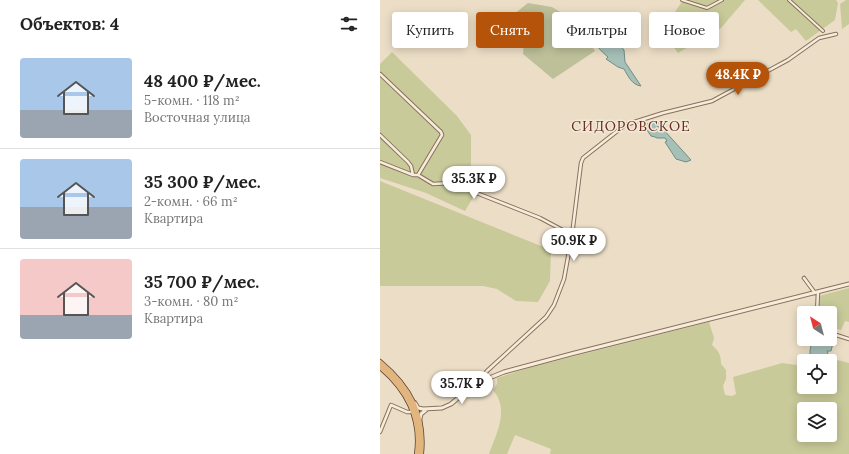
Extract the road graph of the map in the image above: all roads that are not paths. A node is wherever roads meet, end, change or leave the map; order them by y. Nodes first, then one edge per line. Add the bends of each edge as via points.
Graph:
1 (682, 0) edge
2 (722, 0) edge
3 (789, 0) edge
4 (823, 32) dead end
5 (836, 34) dead end
6 (380, 74) edge
7 (380, 135) edge
8 (380, 162) edge
9 (413, 175) junction
10 (418, 175) junction
11 (572, 235) junction
12 (804, 278) dead end
13 (849, 284) edge
14 (816, 292) junction
15 (817, 306) edge
16 (837, 335) edge
17 (849, 339) edge
18 (380, 362) edge
19 (380, 367) edge
20 (482, 381) junction
21 (414, 403) junction
22 (426, 410) junction
23 (413, 412) junction
24 (420, 421) junction
25 (380, 432) edge
26 (417, 454) edge
27 (421, 454) edge

1 - 2 street via 707,8
3 - 4 street
5 - 11 street via 820,38 788,60 712,101 625,125 581,162
6 - 10 street via 441,132 442,135
7 - 9 street via 408,162
8 - 9 street
9 - 10 street
10 - 11 street via 433,184 451,183 540,218
11 - 20 street via 564,279 554,305 546,317 487,371
12 - 14 street
13 - 14 street
14 - 15 street
14 - 20 street via 531,364
16 - 17 street
18 - 21 highway via 404,386
19 - 23 highway via 398,383
20 - 22 street via 451,404
21 - 22 street via 418,408
21 - 24 highway
22 - 24 street via 421,414
23 - 25 street via 391,405
23 - 26 highway via 418,435
24 - 27 highway

